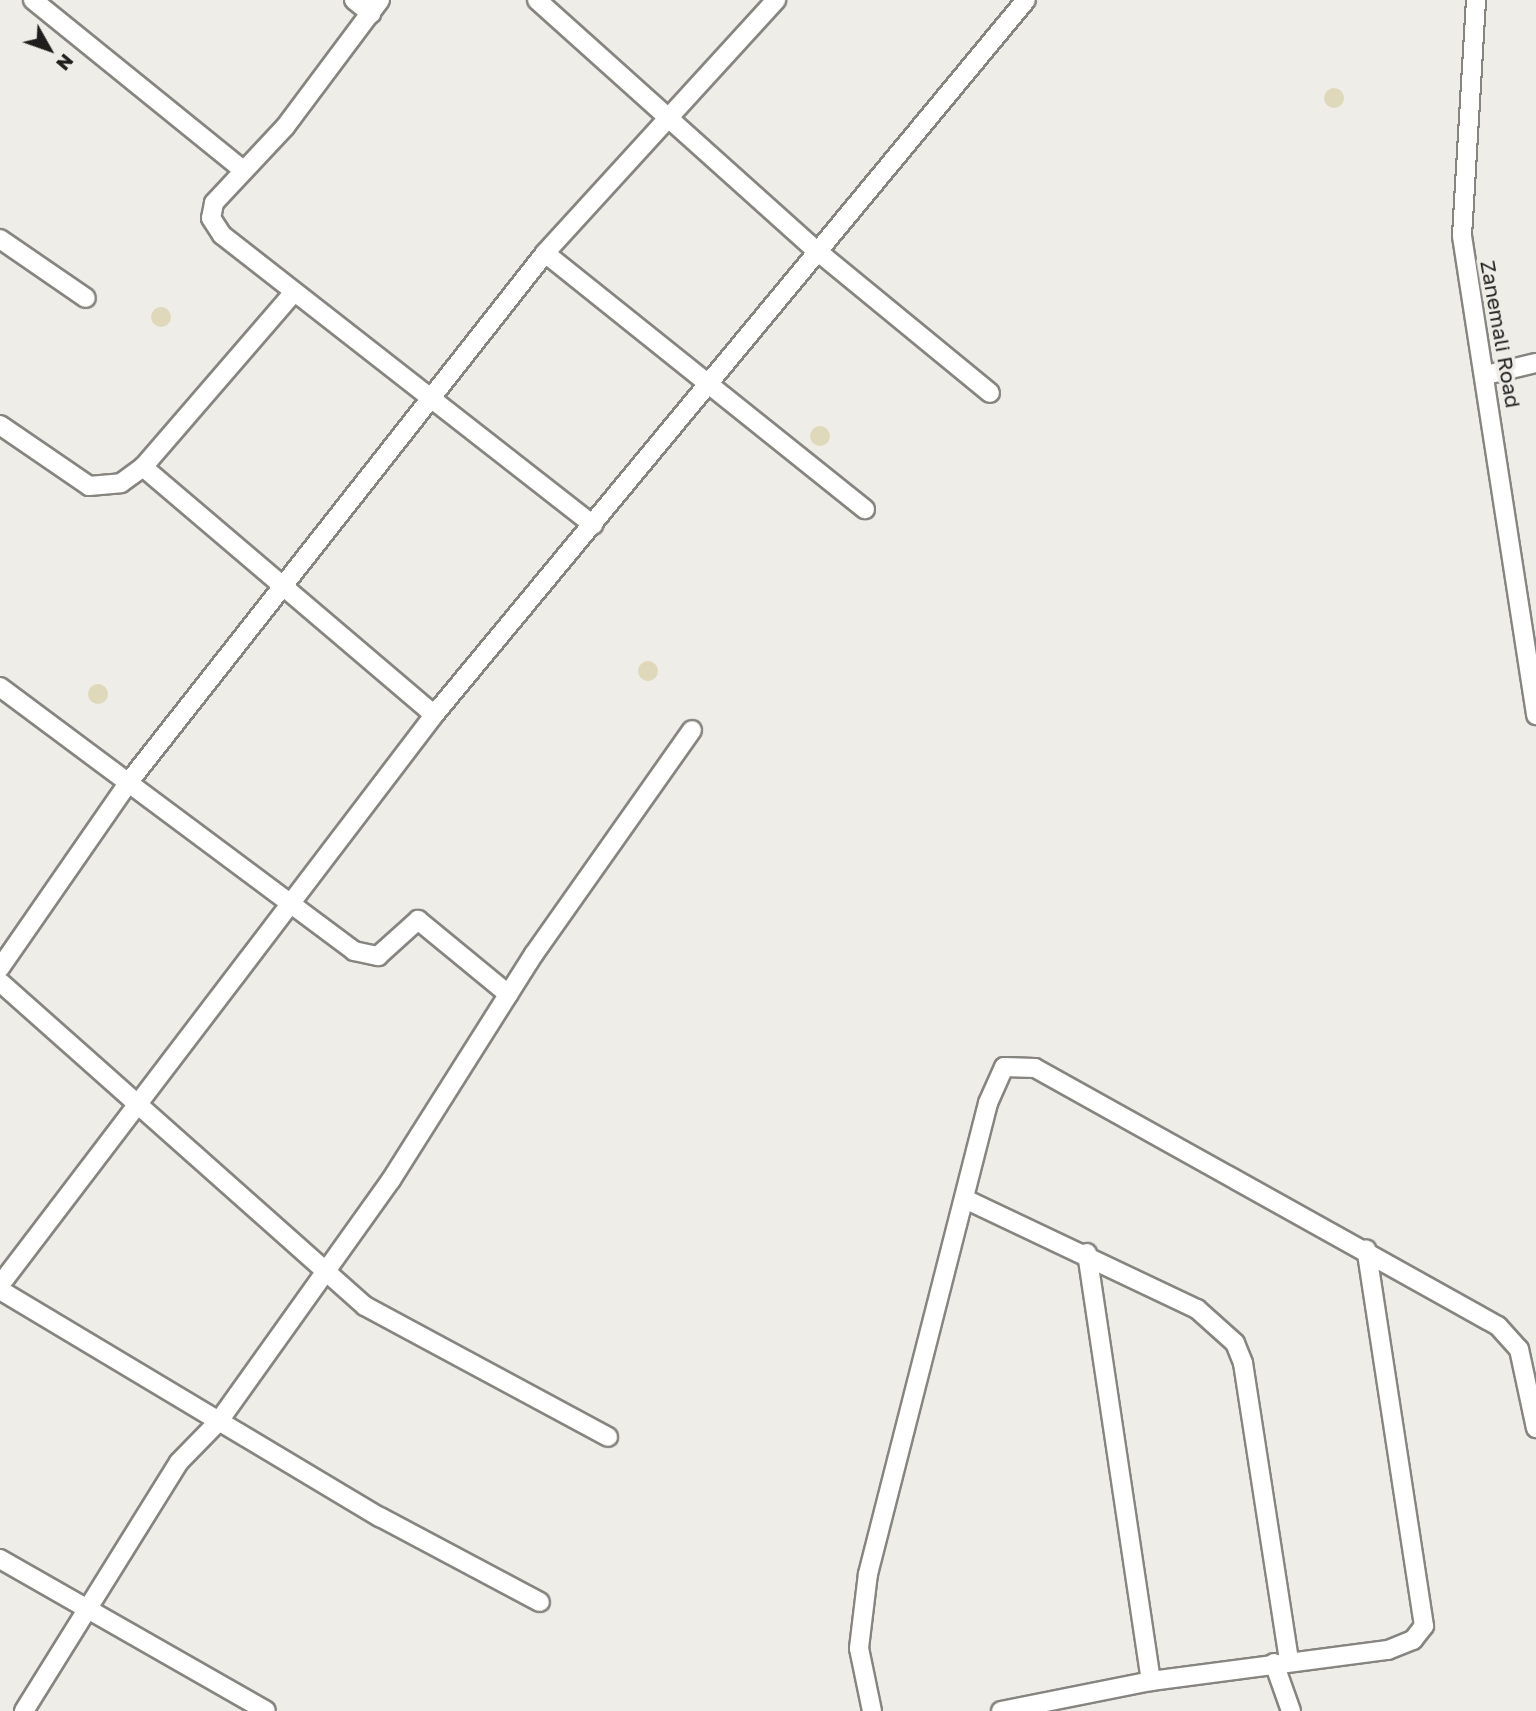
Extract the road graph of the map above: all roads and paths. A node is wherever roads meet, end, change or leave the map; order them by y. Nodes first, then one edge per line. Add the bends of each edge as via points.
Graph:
1 (33, 0) edge
2 (354, 0) edge
3 (537, 0) edge
4 (776, 0) edge
5 (1026, 0) edge
6 (1476, 0) edge
7 (376, 7) edge
8 (667, 118) junction
9 (243, 170) junction
10 (0, 239) edge
11 (816, 250) junction
12 (545, 253) junction
13 (294, 292) junction
14 (86, 298) dead end
15 (1536, 363) edge
16 (1486, 375) junction
17 (705, 385) junction
18 (990, 393) dead end
19 (433, 401) junction
20 (0, 425) edge
21 (143, 467) junction
22 (865, 509) dead end
23 (593, 525) junction
24 (284, 587) junction
25 (0, 687) edge
26 (434, 715) junction
27 (1536, 715) edge
28 (692, 730) dead end
29 (128, 783) junction
30 (290, 906) junction
31 (0, 968) edge
32 (0, 982) edge
33 (508, 994) junction
34 (140, 1106) junction
35 (967, 1200) junction
36 (1366, 1249) junction
37 (1087, 1253) junction
38 (325, 1273) junction
39 (0, 1285) edge
40 (0, 1290) edge
41 (219, 1422) junction
42 (1536, 1429) edge
43 (608, 1437) dead end
44 (0, 1559) edge
45 (540, 1602) dead end
46 (88, 1609) junction
47 (1281, 1662) junction
48 (1151, 1681) junction
49 (24, 1711) edge
50 (266, 1711) edge
51 (872, 1711) edge
52 (1004, 1711) edge
53 (1291, 1711) edge

1 - 9 street
2 - 7 street
3 - 8 street
4 - 8 street
5 - 11 street
6 - 16 street, Zanemali Road via 1462,236
7 - 9 street via 285,127
8 - 11 street
8 - 12 street
9 - 13 street via 214,203 211,218 222,235
10 - 14 street
11 - 17 street
11 - 18 street
12 - 17 street
12 - 19 street
13 - 19 street
13 - 21 street
15 - 16 street
16 - 27 street, Zanemali Road
17 - 22 street
17 - 23 street
19 - 23 street
19 - 24 street
20 - 21 street via 89,486 121,483
21 - 24 street
23 - 26 street
24 - 26 street
24 - 29 street
25 - 29 street
26 - 30 street
28 - 33 street
29 - 30 street
29 - 31 street
30 - 33 street via 370,958 418,920
30 - 34 street
32 - 34 street
33 - 38 street
34 - 38 street
34 - 39 street
35 - 36 street via 995,1080 1017,1063
35 - 37 street
35 - 51 street via 868,1574 859,1648
36 - 42 street via 1486,1319 1519,1349
36 - 47 street via 1424,1626 1413,1640 1388,1650
37 - 47 street via 1197,1309 1235,1343 1243,1363
37 - 48 street
38 - 41 street
38 - 43 street via 399,1329
40 - 41 street
41 - 45 street
41 - 46 street via 172,1472
44 - 46 street
46 - 49 street
46 - 50 street
47 - 48 street
47 - 53 street
48 - 52 street

